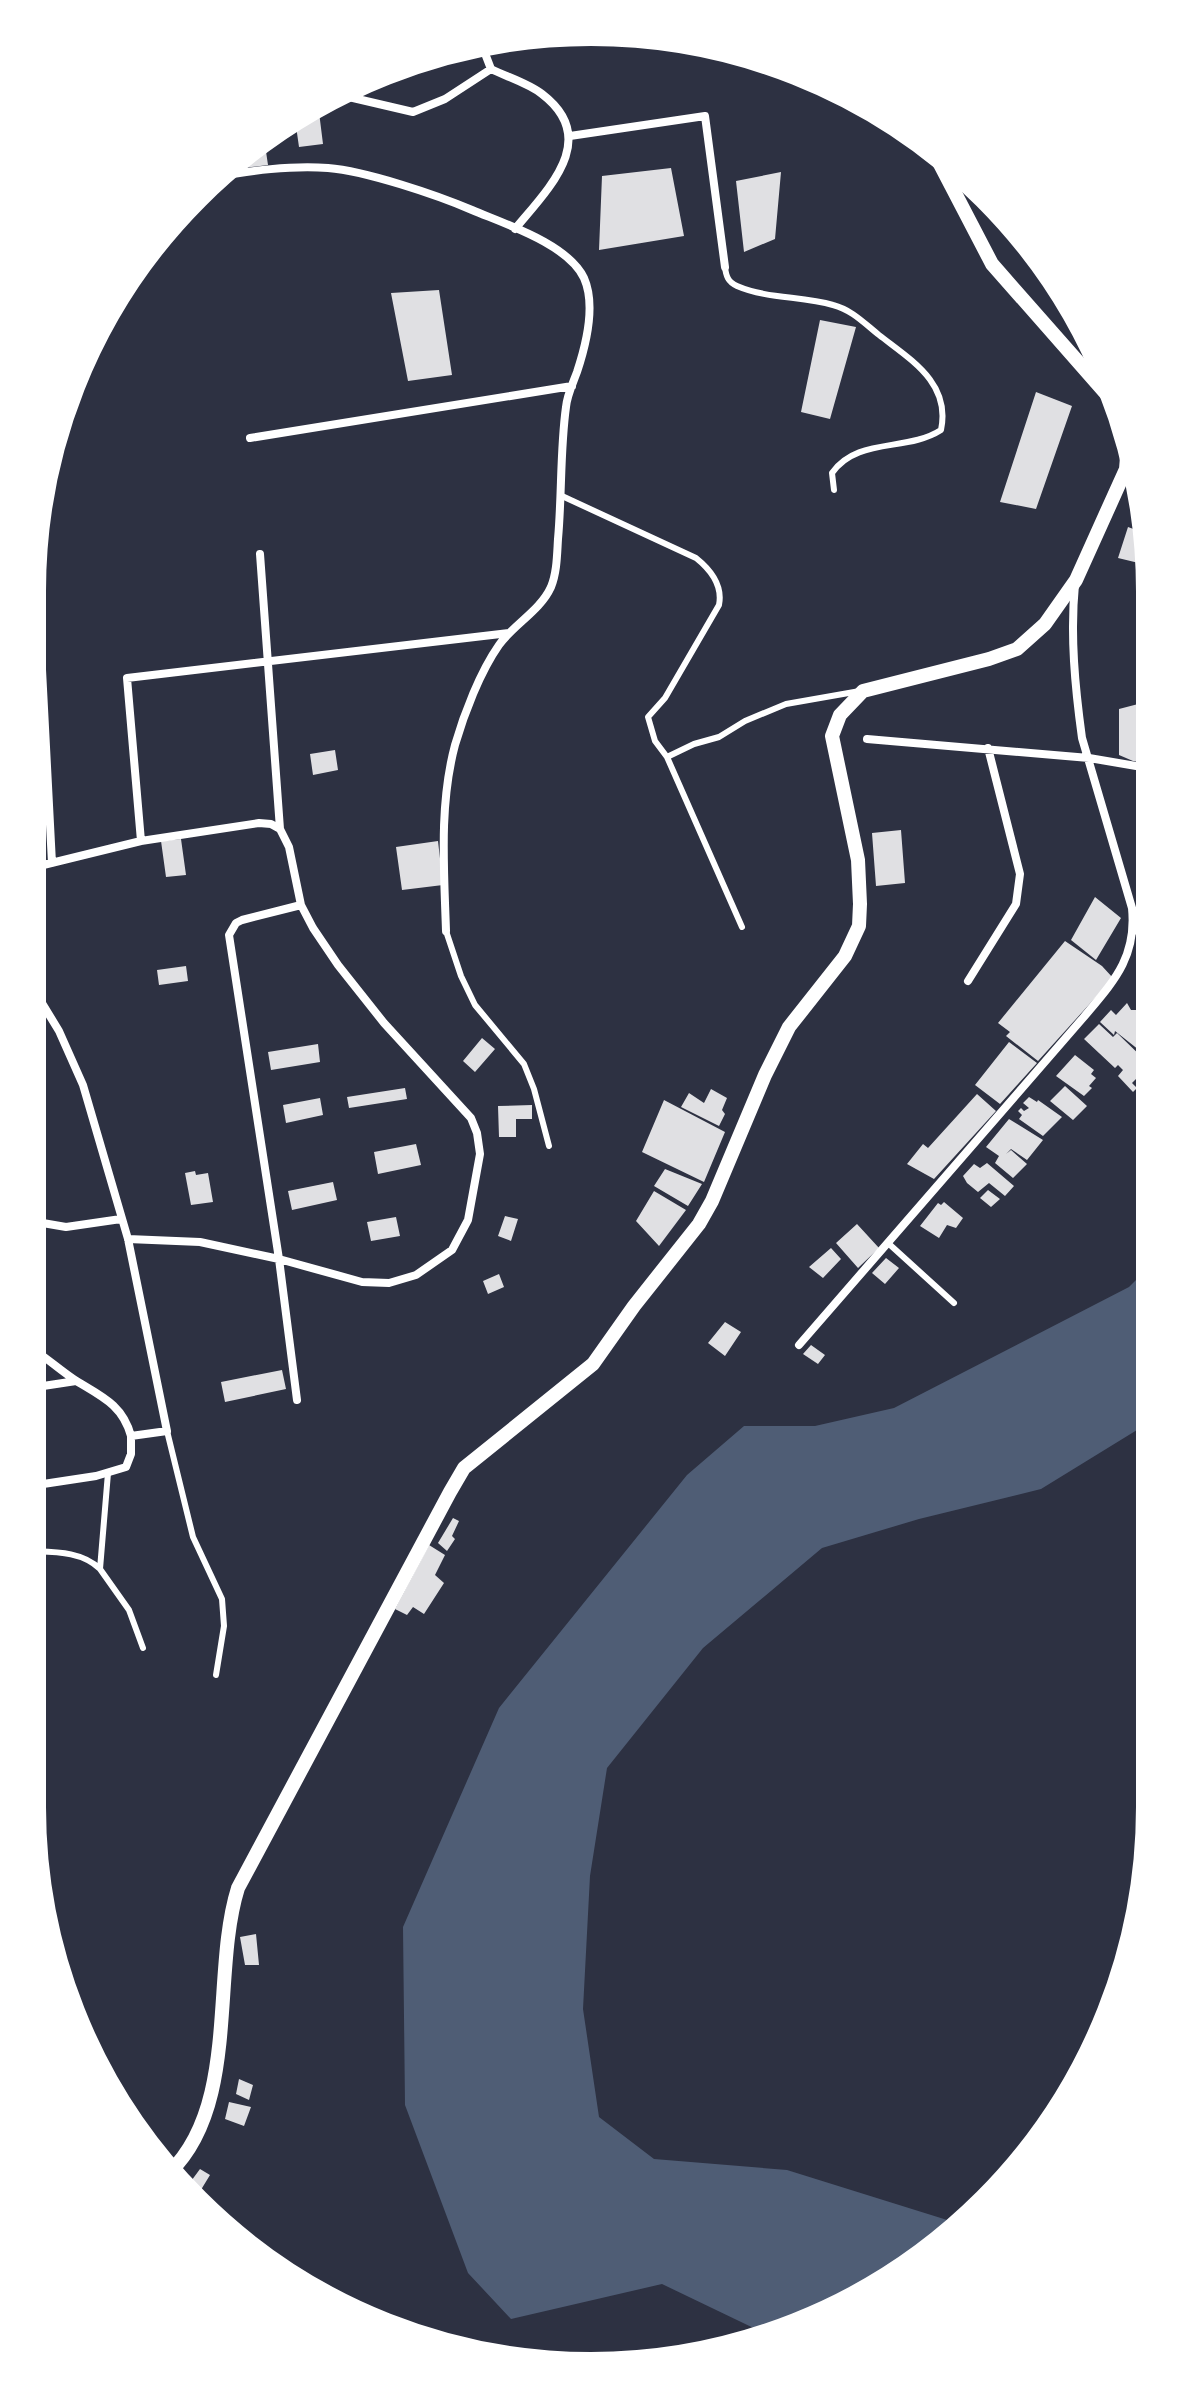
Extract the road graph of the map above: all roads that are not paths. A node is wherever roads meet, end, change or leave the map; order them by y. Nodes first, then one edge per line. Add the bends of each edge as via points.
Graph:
1 (486, 55) edge
2 (491, 69) junction
3 (354, 98) edge
4 (570, 136) junction
5 (243, 169) edge
6 (945, 175) edge
7 (515, 229) junction
8 (725, 267) joint
9 (1096, 382) edge
10 (572, 386) junction
11 (250, 438) dead end
12 (1126, 478) edge
13 (834, 490) dead end
14 (562, 496) junction
15 (260, 554) dead end
16 (1076, 580) junction
17 (510, 633) junction
18 (268, 661) junction
19 (863, 691) junction
20 (44, 708) edge
21 (867, 739) dead end
22 (988, 748) junction
23 (667, 757) junction
24 (1089, 758) junction
25 (1138, 766) edge
26 (280, 829) junction
27 (141, 841) junction
28 (52, 863) junction
29 (44, 865) edge
30 (301, 905) junction
31 (742, 927) dead end
32 (1134, 930) junction
33 (446, 931) joint
34 (1138, 931) edge
35 (968, 981) dead end
36 (44, 1006) edge
37 (549, 1146) dead end
38 (121, 1219) junction
39 (44, 1223) edge
40 (128, 1239) junction
41 (888, 1243) junction
42 (279, 1259) junction
43 (954, 1303) dead end
44 (799, 1345) dead end
45 (44, 1355) edge
46 (76, 1381) junction
47 (44, 1386) edge
48 (297, 1400) dead end
49 (167, 1431) junction
50 (131, 1436) junction
51 (108, 1473) junction
52 (44, 1484) edge
53 (44, 1552) edge
54 (100, 1569) junction
55 (143, 1648) dead end
56 (216, 1675) dead end
57 (177, 2164) edge

1 - 2 street
2 - 3 street via 445,99 413,112
2 - 4 street via 541,93 560,112
4 - 7 street via 569,152 550,187
4 - 8 street via 705,116
5 - 7 street via 331,168 460,205
6 - 9 street via 992,264
7 - 10 street via 572,261 583,277 589,296 585,349
8 - 13 lane via 728,280 748,290 852,312 925,372 940,395 945,413 941,430 928,439 853,452 832,473
10 - 11 street
10 - 14 street via 566,404
12 - 16 street
14 - 17 street via 550,587
14 - 23 lane via 696,558 718,586 719,605 665,698 648,717
15 - 18 street
16 - 19 street via 1045,624 1017,649
16 - 24 street via 1073,646 1078,712
17 - 18 street
17 - 33 street via 470,704 446,787
18 - 26 street
18 - 27 street via 127,678
19 - 23 lane via 786,704
19 - 57 street via 840,715 832,736 858,860 859,926 845,956 789,1027 699,1224 593,1364 464,1468 450,1492 238,1888 229,1914 220,2044 204,2119 193,2145
20 - 28 street
21 - 22 street
22 - 24 street
22 - 35 street via 1020,874 1016,904
23 - 31 lane
24 - 25 street
24 - 32 street
26 - 27 street via 259,823
26 - 30 street
27 - 28 street
28 - 29 street
30 - 42 street via 242,920 229,935
30 - 42 street via 338,965 384,1023 471,1118 480,1154 468,1220 452,1250 416,1275 389,1283 362,1282
32 - 34 street
32 - 41 street via 1118,976
33 - 37 lane via 475,1005 524,1064
36 - 38 street via 83,1085
38 - 39 street via 66,1227
38 - 40 street
40 - 42 street via 200,1242
40 - 49 street
41 - 43 lane
41 - 44 street
42 - 48 street
45 - 46 street
46 - 47 street
46 - 50 street via 112,1402
49 - 50 street
49 - 56 lane via 193,1537 222,1599 224,1626
50 - 51 street via 126,1467
51 - 52 street
51 - 54 lane
53 - 54 lane via 70,1553
54 - 55 lane via 129,1610

